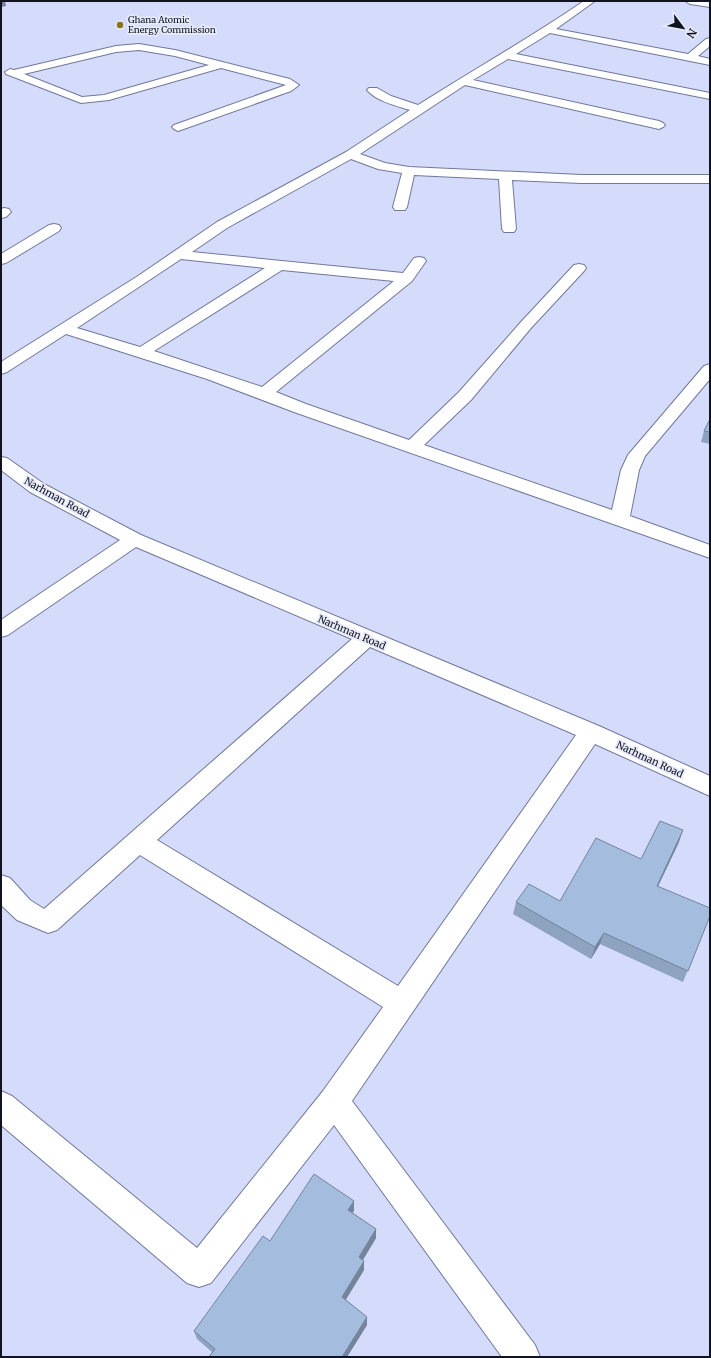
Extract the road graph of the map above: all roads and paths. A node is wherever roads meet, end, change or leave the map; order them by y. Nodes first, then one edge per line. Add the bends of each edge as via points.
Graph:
1 (590, 1) edge
2 (690, 1) edge
3 (710, 4) edge
4 (548, 30) junction
5 (710, 42) edge
6 (506, 55) junction
7 (690, 58) junction
8 (710, 62) edge
9 (220, 64) junction
10 (1, 71) edge
11 (14, 73) junction
12 (463, 81) junction
13 (373, 90) dead end
14 (710, 96) edge
15 (420, 110) junction
16 (659, 125) dead end
17 (178, 127) dead end
18 (350, 155) junction
19 (409, 171) junction
20 (505, 175) junction
21 (710, 178) edge
22 (400, 207) dead end
23 (54, 228) dead end
24 (509, 229) dead end
25 (180, 255) junction
26 (1, 260) edge
27 (418, 261) dead end
28 (280, 265) junction
29 (579, 268) dead end
30 (407, 278) junction
31 (65, 329) junction
32 (142, 352) junction
33 (1, 369) edge
34 (710, 369) edge
35 (265, 393) junction
36 (413, 446) junction
37 (1, 462) edge
38 (620, 519) junction
39 (134, 539) junction
40 (710, 552) edge
41 (1, 630) edge
42 (367, 638) junction
43 (592, 732) junction
44 (710, 788) edge
45 (139, 842) junction
46 (1, 886) edge
47 (403, 1004) junction
48 (334, 1101) junction
49 (1, 1106) edge
50 (523, 1357) edge

1 - 4 street
2 - 3 street
4 - 6 street
4 - 7 street
5 - 7 street
6 - 12 street
6 - 14 street
7 - 8 street
9 - 11 street via 175,53 132,47
9 - 11 street via 91,100 69,96
9 - 17 street via 294,85
10 - 11 street
12 - 15 street
12 - 16 street
13 - 15 street
15 - 18 street
18 - 19 street via 382,166
18 - 25 street via 233,219
19 - 20 street
19 - 22 street
20 - 21 street via 581,179
20 - 24 street
23 - 26 street
25 - 28 street
25 - 31 street
27 - 30 street
28 - 30 street
28 - 32 street
29 - 36 street via 465,396
30 - 35 street
31 - 32 street
31 - 33 street
32 - 35 street
34 - 38 street via 637,455 630,470
35 - 36 street via 300,408
36 - 38 street
37 - 39 street, Narhman Road via 37,488
38 - 40 street
39 - 41 street
39 - 42 street, Narhman Road
42 - 43 street, Narhman Road
42 - 45 street
43 - 44 street, Narhman Road
43 - 47 street
45 - 46 street via 48,922 21,910
45 - 47 street
47 - 48 street
48 - 49 street via 199,1271
48 - 50 street

